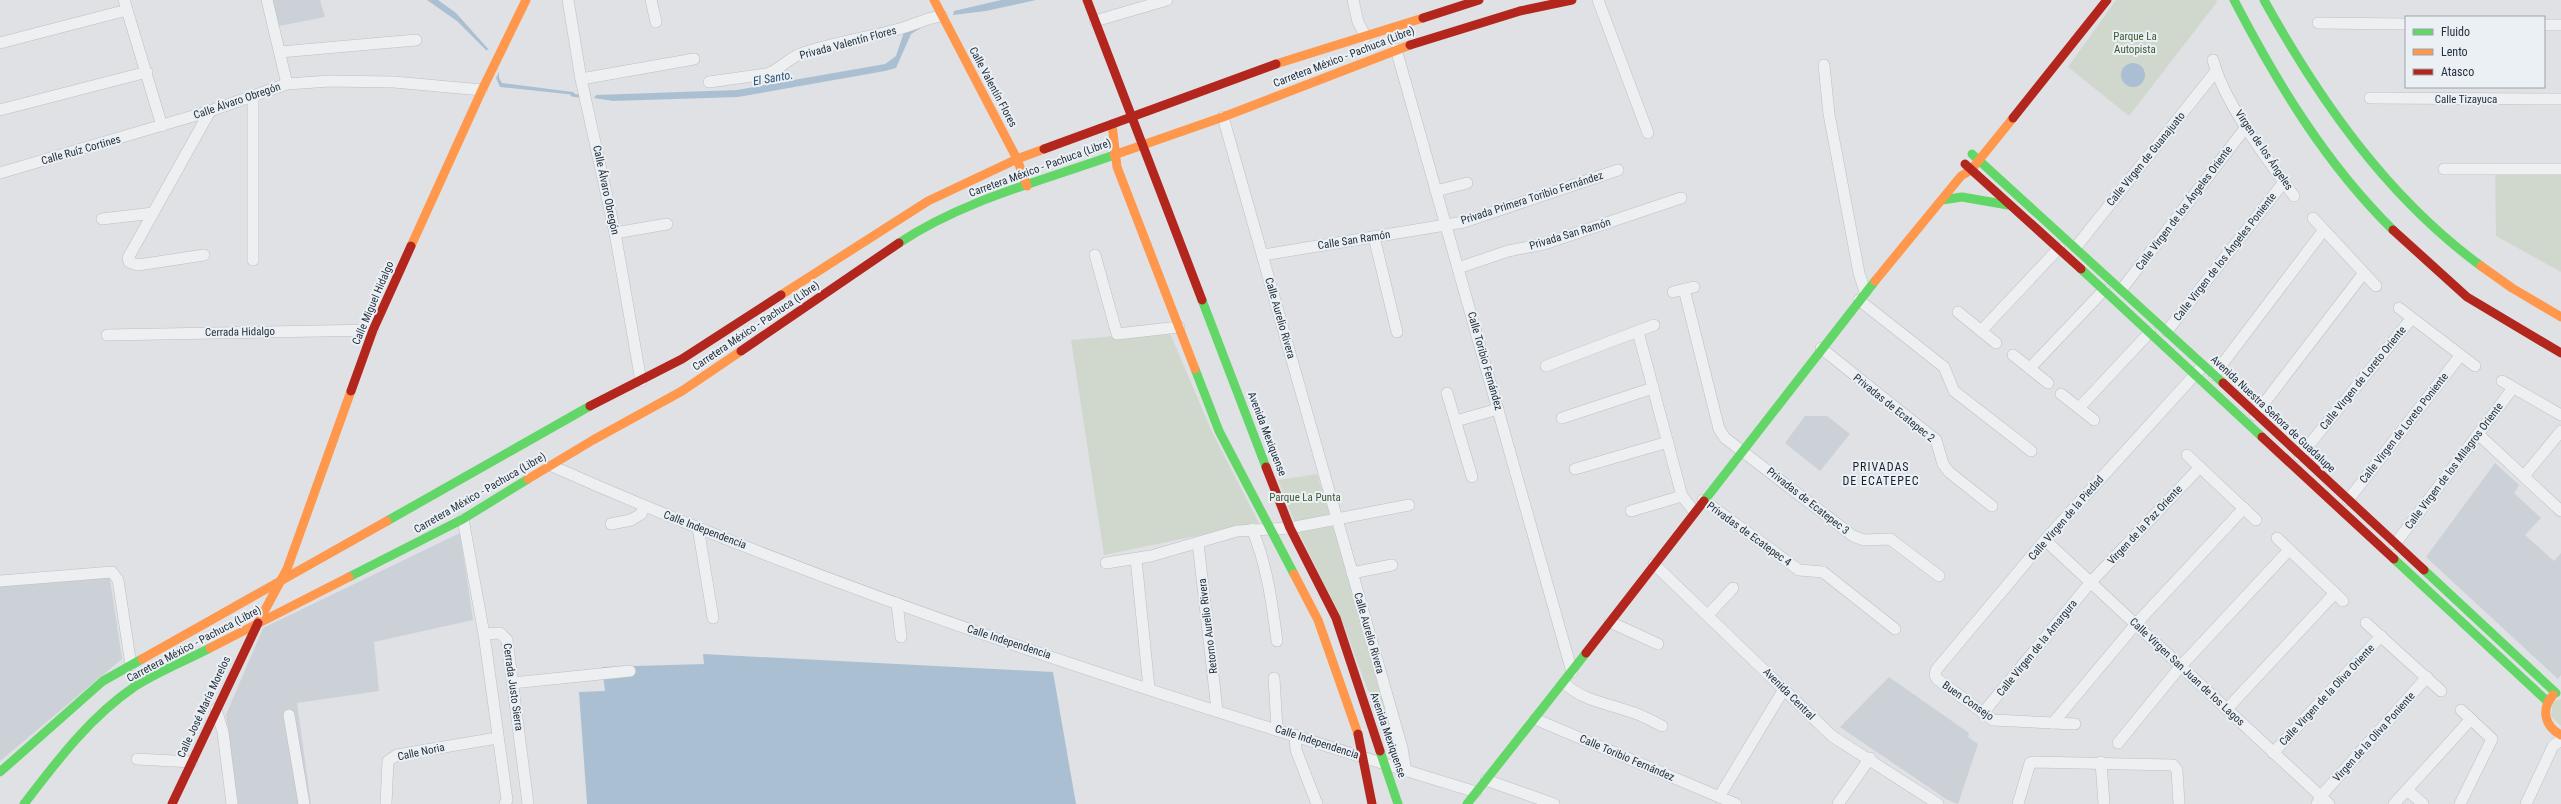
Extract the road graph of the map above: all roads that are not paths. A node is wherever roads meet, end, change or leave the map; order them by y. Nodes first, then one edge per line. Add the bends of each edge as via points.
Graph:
1 (268, 0) edge
2 (526, 0) edge
3 (568, 0) edge
4 (651, 0) edge
5 (934, 0) edge
6 (1087, 0) edge
7 (1167, 0) edge
8 (1353, 0) edge
9 (1478, 0) edge
10 (1572, 0) edge
11 (1598, 0) edge
12 (2107, 0) edge
13 (2234, 0) edge
14 (2264, 0) edge
15 (126, 5) edge
16 (942, 16) junction
17 (656, 22) dead end
18 (1095, 22) junction
19 (2318, 23) dead end
20 (2405, 24) edge
21 (2545, 25) edge
22 (2561, 25) edge
23 (1366, 37) junction
24 (416, 40) dead end
25 (0, 43) edge
26 (1396, 49) junction
27 (280, 52) junction
28 (694, 59) dead end
29 (1824, 65) dead end
30 (2215, 66) joint
31 (147, 72) junction
32 (581, 79) junction
33 (709, 82) dead end
34 (287, 84) junction
35 (482, 90) junction
36 (253, 96) junction
37 (2370, 98) dead end
38 (2561, 99) edge
39 (0, 110) edge
40 (210, 111) junction
41 (1132, 117) junction
42 (1223, 117) junction
43 (1996, 123) dead end
44 (1112, 124) junction
45 (162, 126) junction
46 (2246, 127) junction
47 (1648, 133) dead end
48 (1142, 144) junction
49 (1115, 154) junction
50 (1972, 154) junction
51 (1017, 159) junction
52 (1979, 160) junction
53 (1964, 164) junction
54 (2444, 169) dead end
55 (2561, 169) edge
56 (1618, 170) dead end
57 (1971, 170) junction
58 (0, 173) edge
59 (1961, 176) junction
60 (2284, 182) junction
61 (1467, 183) dead end
62 (1027, 186) junction
63 (1436, 191) junction
64 (2294, 196) dead end
65 (1681, 198) dead end
66 (1942, 200) junction
67 (2010, 205) junction
68 (154, 213) junction
69 (2313, 218) dead end
70 (102, 219) dead end
71 (667, 224) dead end
72 (1446, 225) junction
73 (2324, 231) junction
74 (615, 234) junction
75 (1374, 237) junction
76 (2076, 247) junction
77 (2059, 248) junction
78 (204, 255) dead end
79 (1095, 255) dead end
80 (1263, 256) junction
81 (253, 260) dead end
82 (1458, 268) junction
83 (2363, 274) junction
84 (2376, 286) dead end
85 (2122, 289) junction
86 (2104, 290) junction
87 (1673, 292) dead end
88 (1862, 296) junction
89 (2399, 308) dead end
90 (1958, 312) dead end
91 (2561, 317) edge
92 (2411, 319) junction
93 (1654, 325) dead end
94 (1179, 327) junction
95 (373, 330) junction
96 (1981, 330) junction
97 (2167, 331) junction
98 (1397, 332) dead end
99 (1638, 332) junction
100 (2150, 332) junction
101 (107, 335) dead end
102 (1996, 343) dead end
103 (1821, 348) junction
104 (2561, 353) edge
105 (2014, 355) dead end
106 (2460, 356) junction
107 (1546, 366) dead end
108 (2203, 366) junction
109 (2475, 366) dead end
110 (2030, 368) junction
111 (2195, 375) junction
112 (2214, 376) junction
113 (640, 381) junction
114 (2502, 382) dead end
115 (2048, 384) dead end
116 (1653, 388) junction
117 (2513, 388) junction
118 (1447, 393) dead end
119 (2061, 394) dead end
120 (2079, 408) junction
121 (1498, 409) junction
122 (2255, 415) junction
123 (2561, 415) edge
124 (1562, 418) dead end
125 (2094, 420) dead end
126 (1456, 421) junction
127 (2561, 431) edge
128 (2478, 434) junction
129 (1668, 442) junction
130 (1741, 450) junction
131 (2032, 451) dead end
132 (2187, 454) dead end
133 (2300, 456) junction
134 (552, 466) junction
135 (2200, 467) junction
136 (1575, 470) dead end
137 (2524, 476) junction
138 (1472, 477) dead end
139 (1682, 496) junction
140 (1703, 500) junction
141 (2348, 500) junction
142 (1410, 505) dead end
143 (1992, 506) dead end
144 (644, 507) junction
145 (2244, 508) junction
146 (1631, 511) dead end
147 (1694, 511) junction
148 (2561, 511) edge
149 (463, 519) junction
150 (1336, 519) junction
151 (2256, 520) dead end
152 (611, 524) dead end
153 (698, 528) junction
154 (1270, 528) junction
155 (1290, 528) junction
156 (1252, 530) junction
157 (2277, 538) dead end
158 (2045, 540) junction
159 (1198, 543) junction
160 (2395, 544) junction
161 (2289, 550) junction
162 (1136, 559) junction
163 (1106, 563) dead end
164 (1654, 564) junction
165 (1392, 565) dead end
166 (1352, 573) junction
167 (1939, 576) dead end
168 (0, 581) edge
169 (280, 582) junction
170 (2090, 583) junction
171 (1733, 588) dead end
172 (2335, 593) junction
173 (2343, 601) dead end
174 (897, 604) junction
175 (1708, 615) junction
176 (713, 618) dead end
177 (259, 622) junction
178 (1610, 622) junction
179 (2366, 622) dead end
180 (2135, 625) junction
181 (1895, 629) dead end
182 (484, 634) junction
183 (2381, 636) junction
184 (901, 637) dead end
185 (1277, 641) dead end
186 (1658, 644) dead end
187 (131, 665) junction
188 (2180, 667) junction
189 (630, 672) dead end
190 (1572, 672) junction
191 (1935, 675) joint
192 (2426, 677) junction
193 (1274, 678) dead end
194 (512, 683) junction
195 (1564, 683) junction
196 (1149, 688) junction
197 (1784, 689) junction
198 (2441, 691) dead end
199 (2559, 692) edge
200 (2548, 702) junction
201 (216, 709) junction
202 (2227, 709) junction
203 (1218, 710) junction
204 (2460, 710) dead end
205 (1983, 713) junction
206 (290, 715) dead end
207 (2471, 719) junction
208 (1534, 720) junction
209 (2053, 723) junction
210 (2075, 724) dead end
211 (1662, 726) dead end
212 (1277, 729) junction
213 (2556, 732) edge
214 (1295, 735) junction
215 (497, 738) junction
216 (2118, 743) dead end
217 (2557, 743) edge
218 (2273, 753) junction
219 (1365, 758) junction
220 (1870, 758) junction
221 (137, 759) dead end
222 (192, 762) junction
223 (2102, 762) junction
224 (1384, 763) junction
225 (1406, 771) junction
226 (0, 772) edge
227 (1486, 780) junction
228 (2407, 790) junction
229 (1476, 792) junction
230 (1719, 797) junction
231 (2319, 800) edge
232 (1934, 803) edge
233 (24, 804) edge
234 (172, 804) edge
235 (232, 804) edge
236 (304, 804) edge
237 (386, 804) edge
238 (505, 804) edge
239 (528, 804) edge
240 (1317, 804) edge
241 (1372, 804) edge
242 (1398, 804) edge
243 (1467, 804) edge
244 (1554, 804) edge
245 (1736, 804) edge
246 (1838, 804) edge
247 (2018, 804) edge
248 (2104, 804) edge
249 (2179, 804) edge
250 (2329, 804) edge
251 (2394, 804) edge
252 (2422, 804) edge
253 (2460, 804) edge
254 (2526, 804) edge

1 - 27 street
2 - 35 main road, Calle Miguel Hidalgo
3 - 32 street, Calle Álvaro Obregón
4 - 17 street
5 - 16 main road, Calle Valentín Flores
6 - 18 main road, Avenida Mexiquense
7 - 18 street
8 - 23 street via 1358,22
9 - 23 main road, Carretera México - Pachuca (Libre)
10 - 26 main road, Carretera México - Pachuca (Libre) via 1520,11
11 - 47 street
12 - 52 main road
13 - 104 main road via 2284,94 2332,164 2387,226 2456,289 2506,322
14 - 91 main road via 2326,106 2379,174 2444,237 2518,292
15 - 25 street
15 - 31 street
16 - 33 street, Privada Valentín Flores via 802,53 776,71 767,74
16 - 51 main road, Calle Valentín Flores
18 - 41 main road, Avenida Mexiquense
19 - 20 street
21 - 22 street
23 - 41 main road, Carretera México - Pachuca (Libre) via 1267,67
24 - 27 street
26 - 42 main road, Carretera México - Pachuca (Libre)
26 - 63 street, Calle Toribio Fernández
27 - 34 street
28 - 32 street
29 - 88 street via 1829,114
30 - 46 street, Virgen de los Ángeles
30 - 76 street, Calle Virgen de Guanajuato
31 - 39 street
31 - 45 street
32 - 74 street, Calle Álvaro Obregón
34 - 35 street, Calle Álvaro Obregón via 330,81 394,82
34 - 36 street, Calle Álvaro Obregón
35 - 95 main road, Calle Miguel Hidalgo
36 - 40 street, Calle Álvaro Obregón
36 - 81 street
37 - 38 street, Calle Tizayuca
40 - 45 street, Calle Álvaro Obregón
40 - 68 street
41 - 44 main road, Carretera México - Pachuca (Libre)
41 - 48 main road, Avenida Mexiquense
42 - 48 main road, Carretera México - Pachuca (Libre)
42 - 80 street, Calle Aurelio Rivera
43 - 50 main road
44 - 49 main road
44 - 51 main road, Carretera México - Pachuca (Libre)
45 - 58 street, Calle Ruíz Cortines
46 - 60 street, Virgen de los Ángeles
46 - 85 street, Calle Virgen de los Ángeles Oriente
48 - 49 main road, Carretera México - Pachuca (Libre)
48 - 155 main road, Avenida Mexiquense
49 - 62 main road, Carretera México - Pachuca (Libre)
49 - 94 main road via 1117,166
50 - 52 main road, Avenida Nuestra Señora de Guadalupe
50 - 53 main road
51 - 62 main road, Calle Valentín Flores
51 - 113 main road, Carretera México - Pachuca (Libre) via 928,201 682,359
52 - 57 main road
52 - 76 main road, Avenida Nuestra Señora de Guadalupe
53 - 57 main road
53 - 59 main road
54 - 55 street
56 - 72 street, Privada Primera Toribio Fernández via 1464,222
57 - 59 main road
57 - 67 main road
59 - 66 main road
60 - 64 street, Virgen de los Ángeles
60 - 97 street, Calle Virgen de los Ángeles Poniente
61 - 63 street
62 - 134 main road, Carretera México - Pachuca (Libre) via 972,205 924,226 682,391 593,440
63 - 72 street, Calle Toribio Fernández
65 - 82 street, Privada San Ramón via 1544,244 1508,251
66 - 67 main road via 1962,197
66 - 88 main road
67 - 77 main road
68 - 70 street
68 - 78 street via 128,258 129,262 138,265
69 - 73 street
71 - 74 street
72 - 75 street, Calle San Ramón
72 - 82 street, Calle Toribio Fernández
73 - 83 street
73 - 112 street
74 - 113 street, Calle Álvaro Obregón
75 - 80 street, Calle San Ramón
75 - 98 street
76 - 85 main road, Avenida Nuestra Señora de Guadalupe
77 - 86 main road
77 - 96 street
79 - 94 street via 1117,334
80 - 150 street, Calle Aurelio Rivera
82 - 121 street, Calle Toribio Fernández
83 - 84 street
83 - 122 street
85 - 97 main road, Avenida Nuestra Señora de Guadalupe
86 - 100 main road
86 - 110 street
87 - 130 street, Privadas de Ecatepec 3 via 1689,288 1719,429 1724,438
88 - 103 main road
88 - 131 street via 1944,367 1954,391
89 - 92 street
90 - 96 street
92 - 106 street
92 - 133 street, Calle Virgen de Loreto Oriente
93 - 99 street
94 - 154 main road via 1219,431
95 - 101 street, Cerrada Hidalgo
95 - 169 main road, Calle Miguel Hidalgo via 287,569
96 - 102 street
97 - 108 main road, Avenida Nuestra Señora de Guadalupe
99 - 107 street
99 - 116 street
100 - 111 main road
100 - 120 street
103 - 130 main road
103 - 143 street, Privadas de Ecatepec 2 via 1928,432 1936,440 1943,464 1949,472
105 - 110 street
106 - 109 street
106 - 141 street, Calle Virgen de Loreto Poniente
108 - 111 street, Calle Virgen de la Piedad
108 - 112 main road, Avenida Nuestra Señora de Guadalupe
110 - 115 street
111 - 158 street, Calle Virgen de la Piedad
111 - 200 main road
112 - 122 main road, Avenida Nuestra Señora de Guadalupe
113 - 169 main road, Carretera México - Pachuca (Libre) via 611,394
114 - 117 street
116 - 124 street
116 - 129 street
117 - 123 street
117 - 128 street, Calle Virgen de los Milagros Oriente
118 - 126 street
119 - 120 street
120 - 125 street
121 - 126 street
121 - 190 street, Calle Toribio Fernández
122 - 133 main road, Avenida Nuestra Señora de Guadalupe
126 - 138 street
127 - 137 street
128 - 137 street
128 - 160 street, Calle Virgen de los Milagros Oriente
129 - 136 street
129 - 139 street
130 - 140 main road
130 - 167 street, Privadas de Ecatepec 3 via 1853,536 1864,540 1890,539
132 - 135 street
133 - 141 main road, Avenida Nuestra Señora de Guadalupe
134 - 144 street, Calle Independencia
134 - 149 main road, Carretera México - Pachuca (Libre)
135 - 145 street
135 - 170 street, Virgen de la Paz Oriente
137 - 148 street
139 - 146 street
139 - 147 street
140 - 147 main road
140 - 181 street, Privadas de Ecatepec 4 via 1799,570 1823,572
141 - 160 main road, Avenida Nuestra Señora de Guadalupe
142 - 150 street
144 - 152 street via 641,514 631,520
144 - 153 street, Calle Independencia
145 - 151 street
145 - 180 street
147 - 164 main road
149 - 177 main road, Carretera México - Pachuca (Libre)
149 - 182 street
150 - 155 street
150 - 166 street, Calle Aurelio Rivera
153 - 174 street, Calle Independencia
153 - 176 street
154 - 155 street
154 - 156 street
154 - 219 main road via 1318,620
155 - 224 main road, Avenida Mexiquense via 1336,618
156 - 159 street
156 - 185 street via 1259,545 1270,592
157 - 161 street
158 - 170 street, Calle Virgen San Juan de los Lagos
158 - 191 street, Calle Virgen de la Piedad via 1936,670
159 - 162 street
159 - 203 street, Retorno Aurelio Rivera
160 - 199 main road, Avenida Nuestra Señora de Guadalupe
161 - 172 street
161 - 188 street
162 - 163 street
162 - 196 street
164 - 175 street, Avenida Central
164 - 178 main road
165 - 166 street
166 - 225 street, Calle Aurelio Rivera via 1402,748
168 - 187 street via 112,572 118,580
169 - 177 main road, Calle Miguel Hidalgo
169 - 187 main road, Carretera México - Pachuca (Libre)
170 - 180 street, Calle Virgen San Juan de los Lagos
170 - 205 street, Calle Virgen de la Amargura
171 - 175 street
172 - 173 street
172 - 202 street
174 - 184 street
174 - 196 street, Calle Independencia
175 - 197 street, Avenida Central
177 - 201 main road, Calle José María Morelos
177 - 233 main road, Carretera México - Pachuca (Libre) via 136,686 109,704 71,744
178 - 186 street
178 - 190 main road
179 - 183 street
180 - 188 street, Calle Virgen San Juan de los Lagos
180 - 209 street
182 - 194 street, Cerrada Justo Sierra via 500,633 507,640
182 - 215 street
183 - 192 street
183 - 218 street, Calle Virgen de la Oliva Oriente
187 - 226 main road, Carretera México - Pachuca (Libre) via 103,681
188 - 202 street, Calle Virgen San Juan de los Lagos
188 - 216 street
189 - 194 street
190 - 195 main road
191 - 205 street, Buen Consejo
192 - 198 street
192 - 231 street, Virgen de la Oliva Poniente
193 - 212 street
194 - 239 street, Cerrada Justo Sierra
195 - 208 main road
195 - 211 street via 1574,693 1586,699 1630,711
196 - 203 street, Calle Independencia
197 - 220 street, Avenida Central via 1832,736
197 - 230 street
199 - 200 main road
200 - 213 main road via 2545,716
201 - 222 main road, Calle José María Morelos
201 - 235 street via 223,732
202 - 218 street, Calle Virgen San Juan de los Lagos
203 - 212 street, Calle Independencia
204 - 207 street
205 - 209 street, Buen Consejo via 2001,722
206 - 236 street
207 - 228 street
207 - 253 street via 2492,739
208 - 227 main road
208 - 230 street, Calle Toribio Fernández
209 - 210 street, Buen Consejo
212 - 214 street, Calle Independencia
213 - 217 street
214 - 219 street, Calle Independencia
214 - 240 street via 1296,750
215 - 237 street, Calle Noria via 397,755 388,761
215 - 238 street via 507,800
217 - 254 street
218 - 231 street, Calle Virgen San Juan de los Lagos
219 - 224 street, Calle Independencia
219 - 241 main road
220 - 232 street, Avenida Central
220 - 246 street
221 - 222 street
222 - 234 main road, Calle José María Morelos
223 - 247 street via 2030,763
223 - 248 street
223 - 249 street via 2176,766
224 - 225 street, Calle Independencia
224 - 242 main road, Avenida Mexiquense
225 - 229 street, Calle Independencia
227 - 229 main road
227 - 244 street
228 - 251 street
228 - 252 street
229 - 243 main road
230 - 245 street, Calle Toribio Fernández
231 - 250 street, Calle Virgen San Juan de los Lagos

